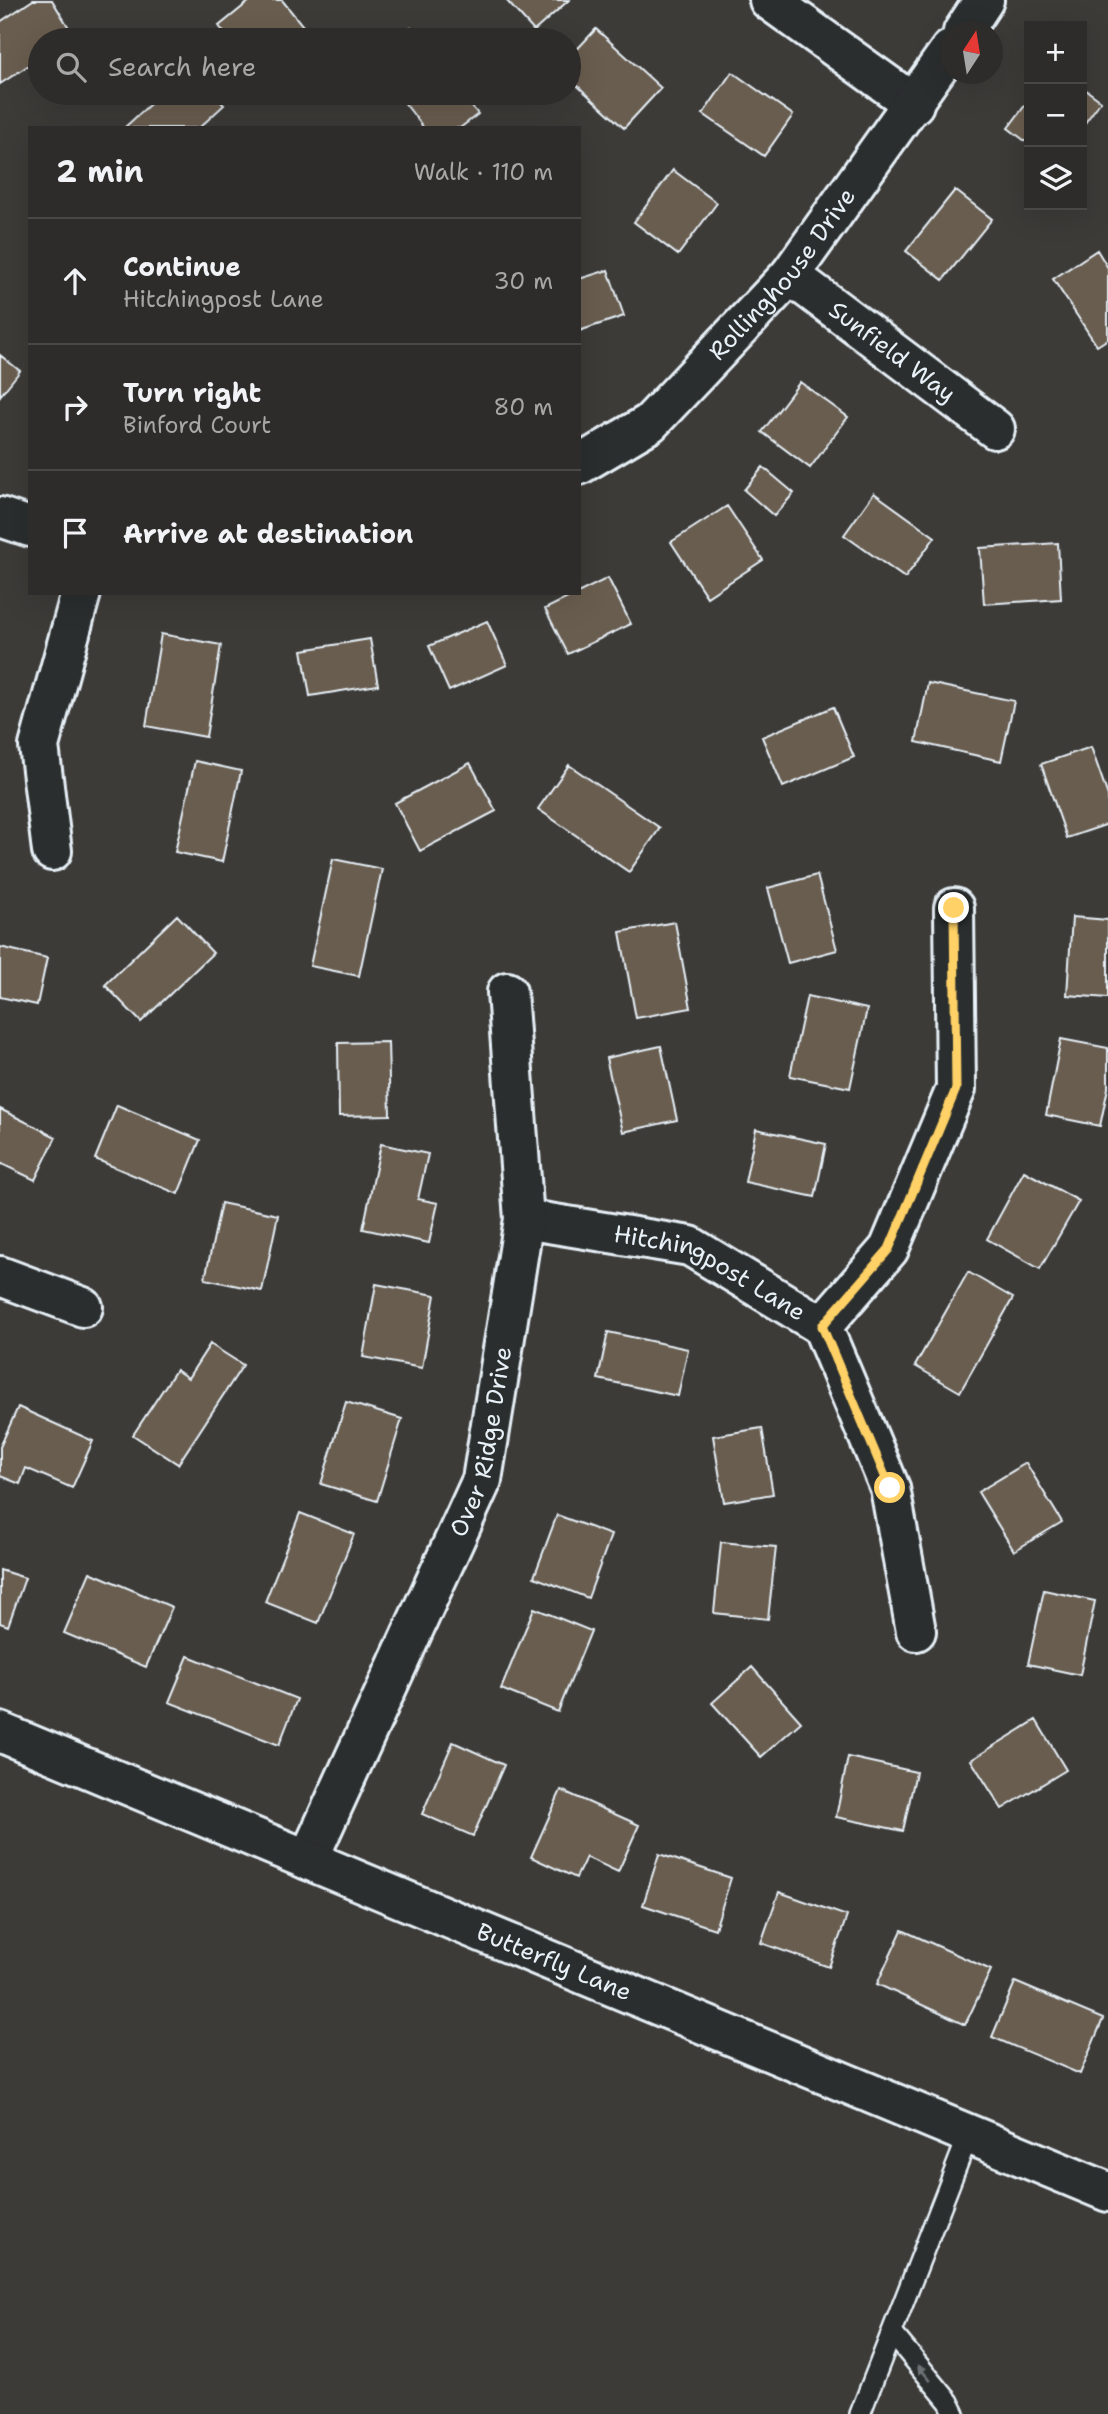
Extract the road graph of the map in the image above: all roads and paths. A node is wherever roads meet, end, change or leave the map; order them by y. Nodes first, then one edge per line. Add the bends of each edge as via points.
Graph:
1 (769, 0) edge
2 (984, 0) edge
3 (970, 21) edge
4 (940, 65) edge
5 (914, 104) junction
6 (790, 275) junction
7 (995, 429) dead end
8 (581, 464) edge
9 (0, 517) edge
10 (28, 526) edge
11 (80, 595) edge
12 (52, 851) dead end
13 (954, 908) dead end
14 (507, 992) dead end
15 (524, 1219) junction
16 (0, 1276) edge
17 (83, 1307) dead end
18 (822, 1326) junction
19 (916, 1631) dead end
20 (0, 1732) edge
21 (308, 1860) junction
22 (969, 2134) junction
23 (1108, 2192) edge
24 (892, 2333) junction
25 (860, 2414) edge
26 (955, 2414) edge

1 - 5 street
2 - 3 street
4 - 5 street, Rollinghouse Drive
5 - 6 street, Rollinghouse Drive
6 - 7 street, Sunfield Way
6 - 8 street, Rollinghouse Drive via 650,423
9 - 10 street
11 - 12 street via 38,746
13 - 18 street via 956,1089 889,1249
14 - 15 street, Over Ridge Drive
15 - 18 street, Hitchingpost Lane via 690,1246
15 - 21 street, Over Ridge Drive via 482,1480
16 - 17 street
18 - 19 street, Hitchingpost Lane via 890,1488
20 - 21 street, Butterfly Lane
21 - 22 street, Butterfly Lane
22 - 23 street, Butterfly Lane
22 - 24 lane
24 - 25 lane
26 -> 24 lane

